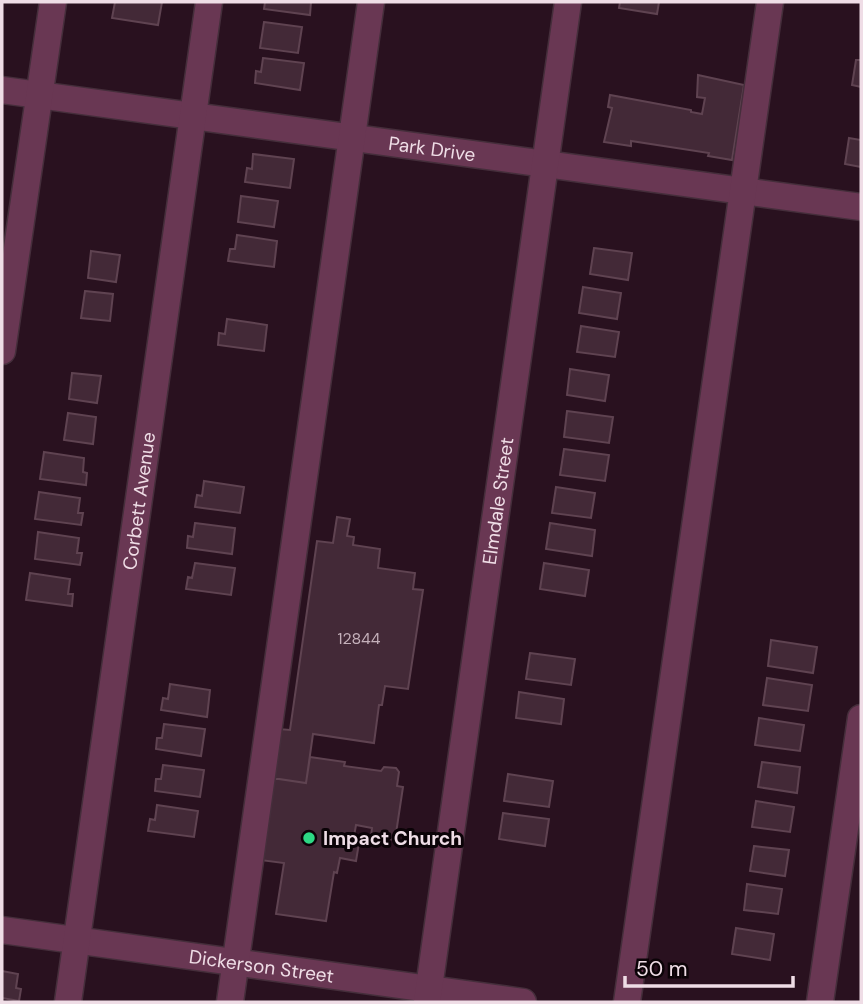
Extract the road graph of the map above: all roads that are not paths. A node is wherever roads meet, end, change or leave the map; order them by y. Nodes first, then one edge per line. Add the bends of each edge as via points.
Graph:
1 (53, 2) edge
2 (209, 2) edge
3 (371, 2) edge
4 (568, 2) edge
5 (770, 2) edge
6 (2, 90) edge
7 (40, 96) junction
8 (193, 116) junction
9 (352, 138) junction
10 (545, 164) junction
11 (744, 191) junction
12 (861, 207) edge
13 (2, 351) edge
14 (861, 718) edge
15 (2, 930) edge
16 (77, 940) junction
17 (237, 962) junction
18 (428, 996) edge
19 (68, 1002) edge
20 (230, 1002) edge
21 (523, 1002) edge
22 (627, 1002) edge
23 (820, 1002) edge

1 - 7 street
2 - 8 street, Corbett Avenue
3 - 9 street
4 - 10 street, Elmdale Street
5 - 11 street
6 - 7 street, Park Drive
7 - 8 street, Park Drive
7 - 13 street
8 - 9 street, Park Drive
8 - 16 street, Corbett Avenue
9 - 10 street, Park Drive
9 - 17 street
10 - 11 street, Park Drive
10 - 18 street, Elmdale Street
11 - 12 street, Park Drive
11 - 22 street
14 - 23 street
15 - 16 street, Dickerson Street
16 - 17 street, Dickerson Street
16 - 19 street, Corbett Avenue
17 - 18 street, Dickerson Street
17 - 20 street
18 - 21 street, Dickerson Street

